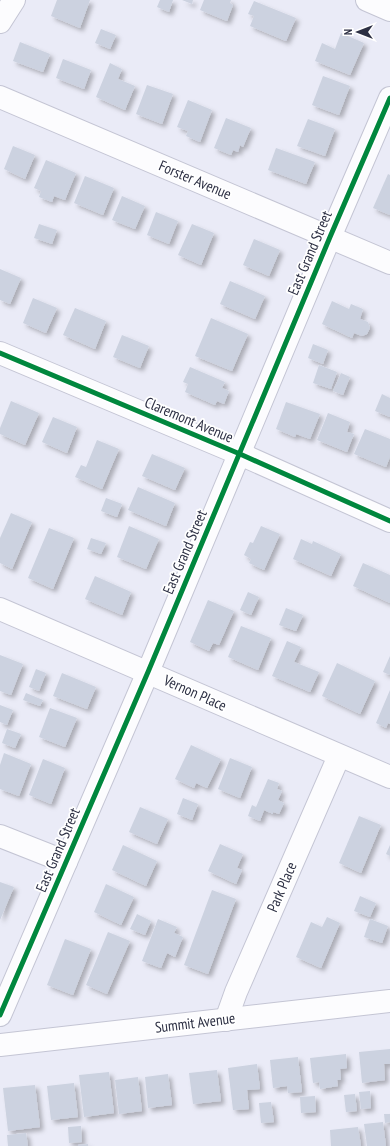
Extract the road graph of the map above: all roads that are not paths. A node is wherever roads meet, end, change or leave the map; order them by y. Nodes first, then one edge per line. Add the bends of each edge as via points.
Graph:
1 (14, 0) edge
2 (368, 0) edge
3 (390, 10) edge
4 (0, 22) edge
5 (0, 97) edge
6 (390, 98) edge
7 (330, 237) junction
8 (390, 263) edge
9 (0, 353) edge
10 (240, 454) junction
11 (390, 521) edge
12 (0, 609) edge
13 (148, 672) junction
14 (339, 756) junction
15 (390, 777) edge
16 (0, 836) edge
17 (66, 862) junction
18 (390, 1001) edge
19 (0, 1014) edge
20 (226, 1020) junction
21 (0, 1045) edge

1 - 4 street
2 - 3 street
5 - 7 street, Forster Avenue
6 - 7 street, East Grand Street
7 - 8 street, Forster Avenue
7 - 10 street, East Grand Street
9 - 10 street, Claremont Avenue
10 - 11 street, Claremont Avenue
10 - 13 street, East Grand Street
12 - 13 street, Vernon Place
13 - 14 street, Vernon Place
13 - 17 street, East Grand Street
14 - 15 street, Vernon Place
14 - 20 street, Park Place
16 - 17 street
17 - 19 street, East Grand Street
18 - 20 street, Summit Avenue
20 - 21 street, Summit Avenue

